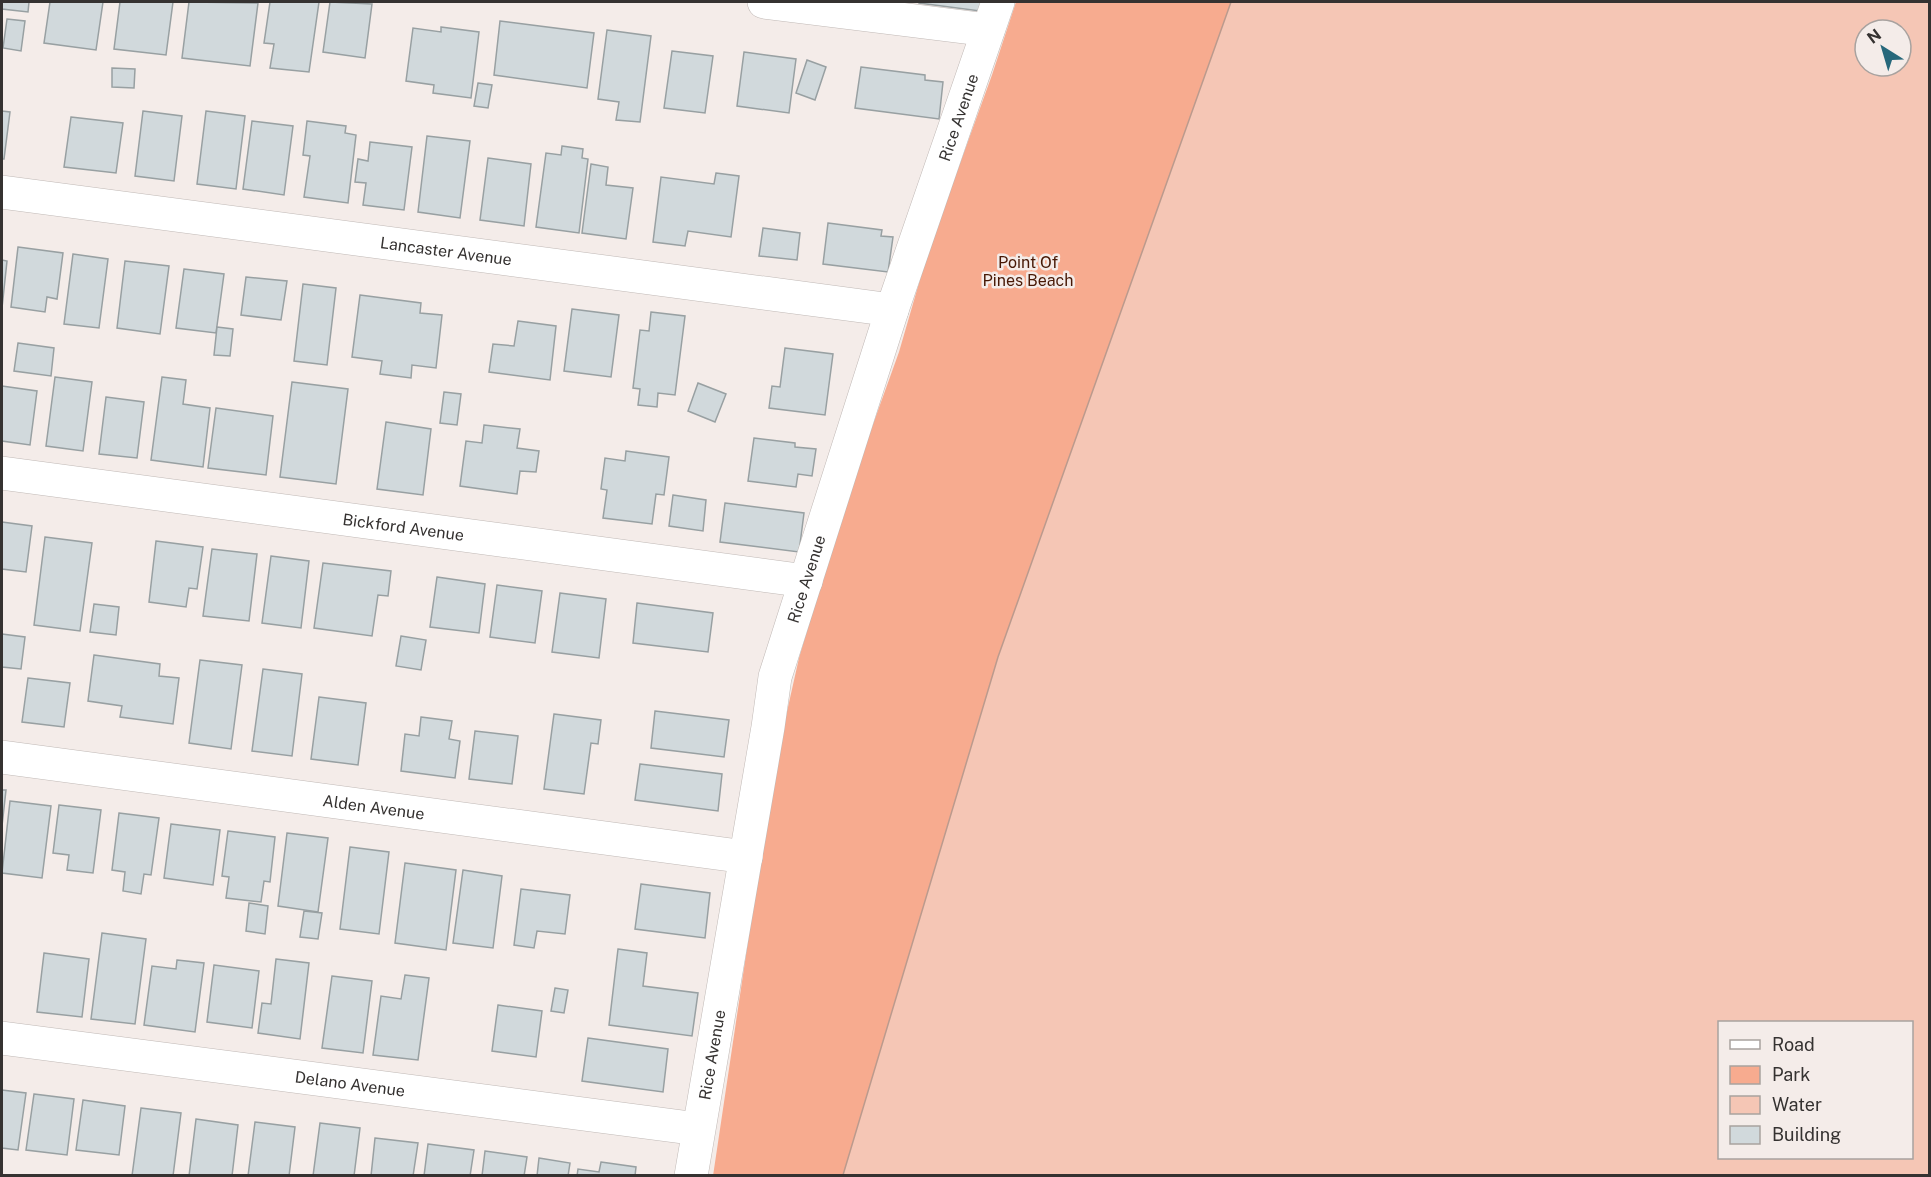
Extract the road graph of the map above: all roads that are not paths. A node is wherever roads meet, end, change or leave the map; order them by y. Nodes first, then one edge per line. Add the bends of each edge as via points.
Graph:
1 (764, 2) edge
2 (993, 16) edge
3 (2, 192) edge
4 (892, 310) junction
5 (2, 473) edge
6 (806, 581) junction
7 (2, 757) edge
8 (746, 857) junction
9 (2, 1038) edge
10 (698, 1129) junction
11 (691, 1176) edge

1 - 2 street
2 - 4 street, Rice Avenue
3 - 4 street, Lancaster Avenue
4 - 6 street, Rice Avenue
5 - 6 street, Bickford Avenue
6 - 8 street, Rice Avenue via 775,677
7 - 8 street, Alden Avenue
8 - 10 street, Rice Avenue
9 - 10 street, Delano Avenue
10 - 11 street, Rice Avenue

